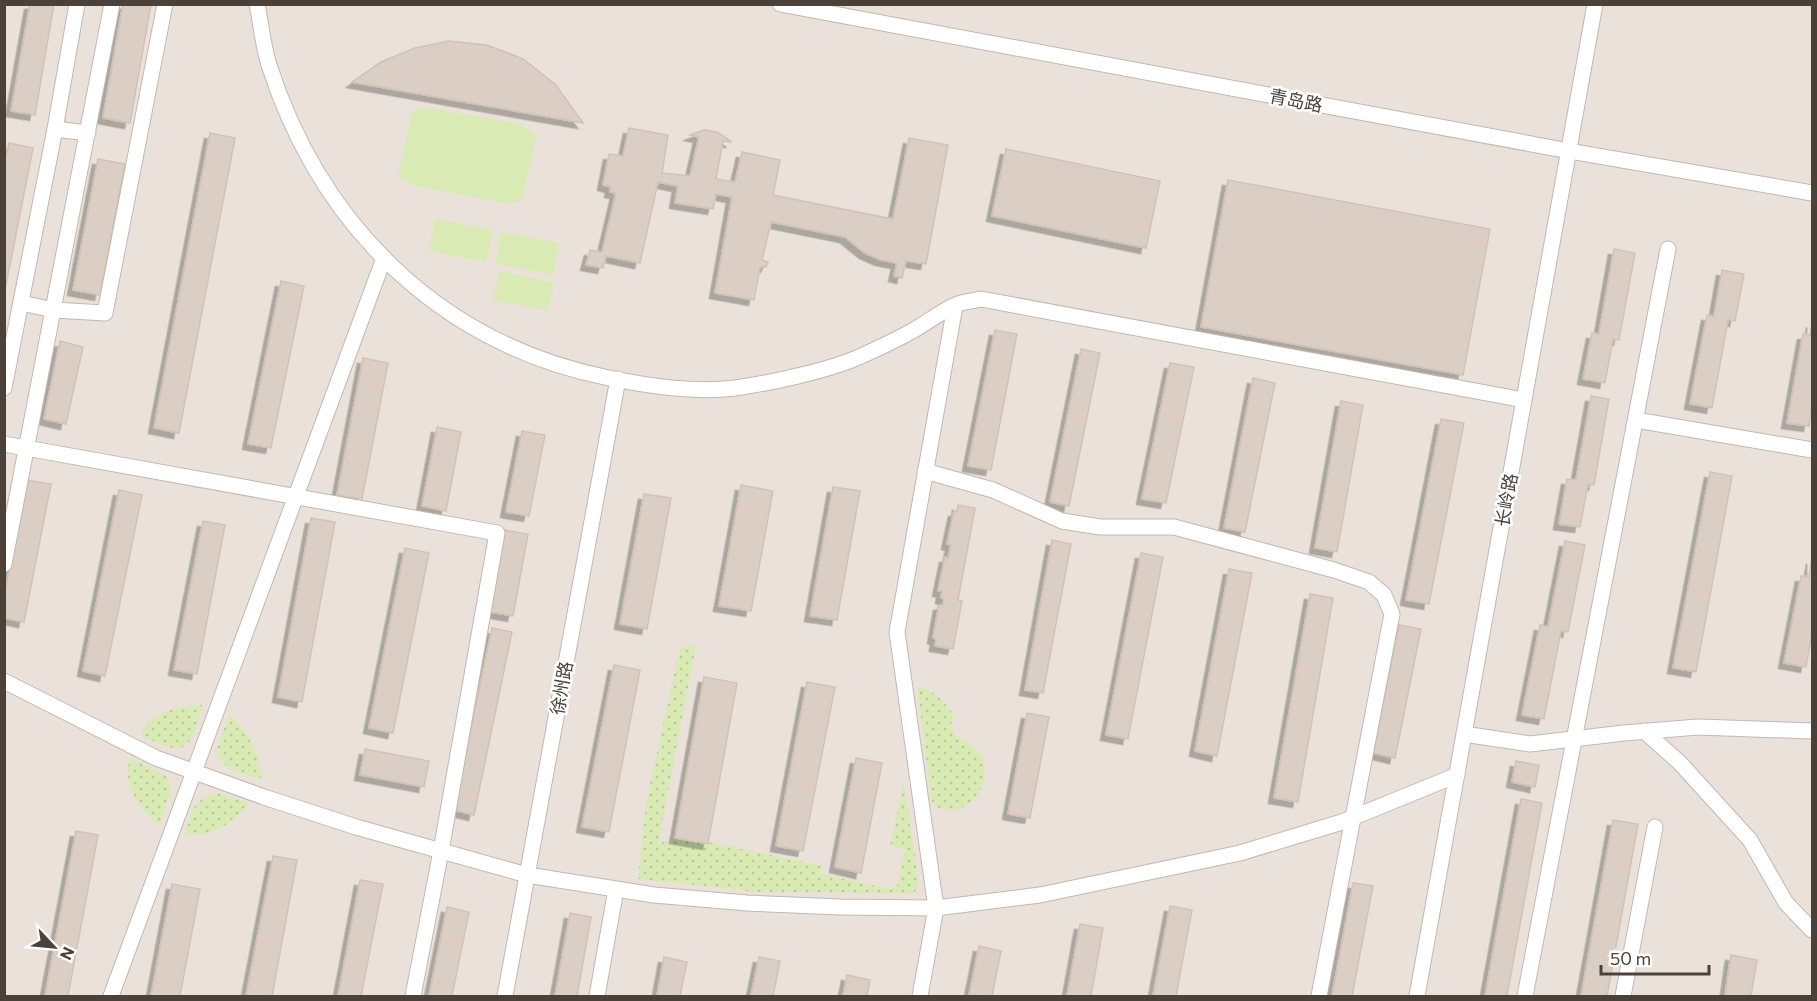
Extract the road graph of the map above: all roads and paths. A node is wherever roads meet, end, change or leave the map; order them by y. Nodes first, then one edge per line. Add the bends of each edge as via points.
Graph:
1 (77, 4) edge
2 (112, 4) edge
3 (165, 4) edge
4 (257, 4) edge
5 (780, 4) edge
6 (1596, 4) edge
7 (55, 129) junction
8 (88, 133) junction
9 (1569, 151) junction
10 (1812, 193) edge
11 (1668, 249) dead end
12 (384, 258) junction
13 (21, 303) junction
14 (955, 306) junction
15 (54, 310) junction
16 (618, 379) junction
17 (4, 388) edge
18 (1524, 400) junction
19 (1636, 420) junction
20 (4, 444) edge
21 (27, 448) junction
22 (1812, 450) edge
23 (925, 471) junction
24 (296, 497) junction
25 (8, 522) edge
26 (4, 564) edge
27 (4, 681) edge
28 (1812, 730) edge
29 (1644, 732) junction
30 (1464, 734) junction
31 (1574, 739) junction
32 (194, 772) junction
33 (1457, 775) junction
34 (1354, 817) junction
35 (1655, 827) dead end
36 (441, 851) junction
37 (527, 875) junction
38 (616, 889) junction
39 (936, 908) junction
40 (1812, 930) edge
41 (111, 996) edge
42 (413, 996) edge
43 (505, 996) edge
44 (597, 996) edge
45 (920, 996) edge
46 (1319, 996) edge
47 (1417, 996) edge
48 (1525, 996) edge
49 (1623, 996) edge

1 - 7 street
2 - 8 street
3 - 15 street via 105,313
4 - 12 street via 269,63 294,129 326,188
5 - 9 street, 青岛路
6 - 9 street, 长岭路
7 - 8 street
7 - 13 street
8 - 15 street
9 - 10 street, 青岛路
9 - 18 street, 长岭路
11 - 19 street
12 - 16 street via 414,287 470,327 526,355 579,372
12 - 24 street
13 - 15 street
13 - 17 street
14 - 16 street via 855,359 801,375 734,388 687,389
14 - 18 street via 981,299
14 - 23 street
15 - 21 street
16 - 37 street, 徐州路
18 - 30 street, 长岭路
19 - 22 street
19 - 31 street
20 - 21 street
21 - 24 street
21 - 25 street
23 - 34 street via 993,490 1062,521 1100,527 1174,527 1369,582 1384,595 1392,614
23 - 39 street via 897,632
24 - 32 street
24 - 36 street via 497,533
25 - 26 street
27 - 32 street via 156,758
28 - 29 street via 1698,728
29 - 31 street
29 - 40 street via 1679,762 1750,840 1786,903
30 - 31 street via 1530,744
30 - 33 street, 长岭路
31 - 48 street
32 - 36 street
32 - 41 street
33 - 34 street
33 - 47 street, 长岭路
34 - 39 street via 1240,853 1135,876 1040,895
34 - 46 street
35 - 49 street
36 - 37 street
36 - 42 street
37 - 38 street
37 - 43 street, 徐州路
38 - 39 street via 747,903
38 - 44 street
39 - 45 street

